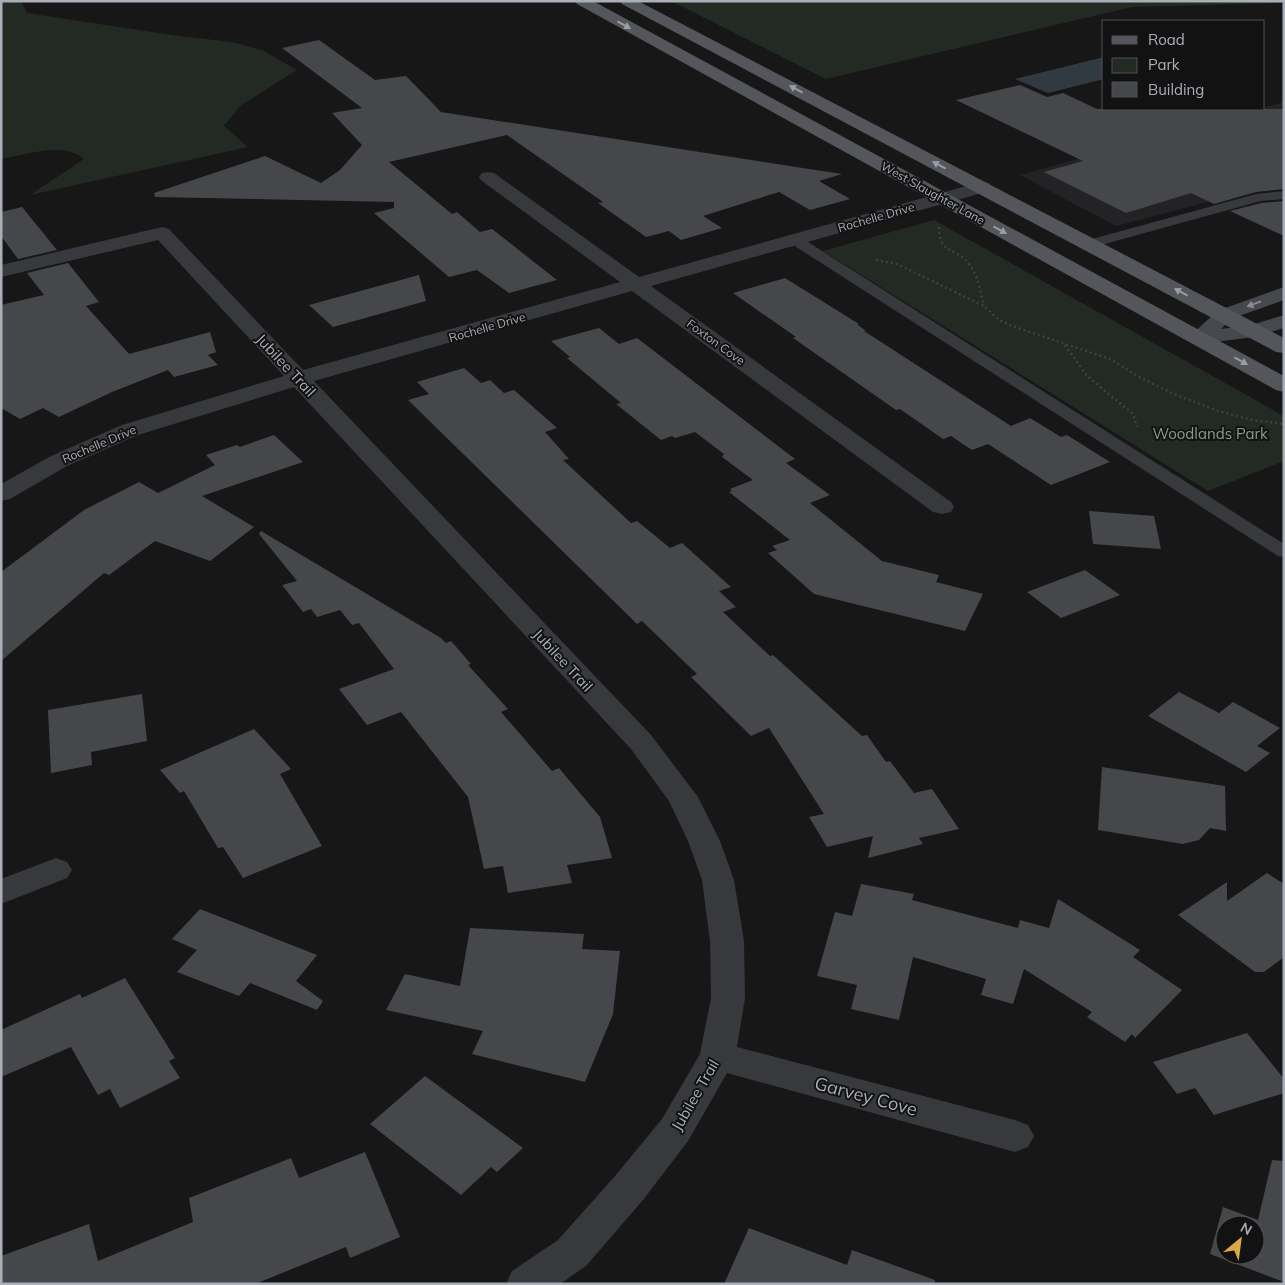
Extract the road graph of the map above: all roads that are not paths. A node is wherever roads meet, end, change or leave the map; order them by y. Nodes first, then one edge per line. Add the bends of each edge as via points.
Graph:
1 (582, 1) edge
2 (627, 1) edge
3 (488, 177) dead end
4 (982, 187) junction
5 (1284, 195) edge
6 (942, 198) junction
7 (795, 240) junction
8 (1090, 244) junction
9 (1, 271) edge
10 (638, 285) junction
11 (1284, 293) edge
12 (1224, 315) junction
13 (1284, 321) edge
14 (1254, 331) junction
15 (1199, 338) junction
16 (1284, 346) edge
17 (298, 379) junction
18 (1284, 385) edge
19 (1, 494) edge
20 (942, 507) dead end
21 (1284, 552) edge
22 (56, 870) dead end
23 (1, 892) edge
24 (718, 1056) junction
25 (1015, 1136) dead end
26 (526, 1284) edge

1 -> 6 main road, West Slaughter Lane
4 -> 2 main road, West Slaughter Lane
3 - 10 street, Foxton Cove
4 - 6 street, Rochelle Drive
4 - 8 main road, West Slaughter Lane
5 - 8 lane via 1260,197
6 - 7 street, Rochelle Drive
6 -> 15 main road, West Slaughter Lane
7 - 10 street, Rochelle Drive
7 - 21 lane
12 -> 8 main road, West Slaughter Lane
9 - 17 street, Jubilee Trail via 162,233
10 - 17 street, Rochelle Drive
10 - 20 street, Foxton Cove
11 -> 12 main road
12 - 14 main road, West Slaughter Lane
12 - 15 main road
13 - 14 main road
14 - 15 main road
14 - 16 main road, West Slaughter Lane
15 -> 18 main road, West Slaughter Lane
17 - 19 street, Rochelle Drive via 130,430 60,461
17 - 24 street, Jubilee Trail via 641,742 683,797 718,880 727,941 728,998
22 - 23 street
24 - 25 street, Garvey Cove
24 - 26 street, Jubilee Trail via 675,1130 629,1188 572,1253

